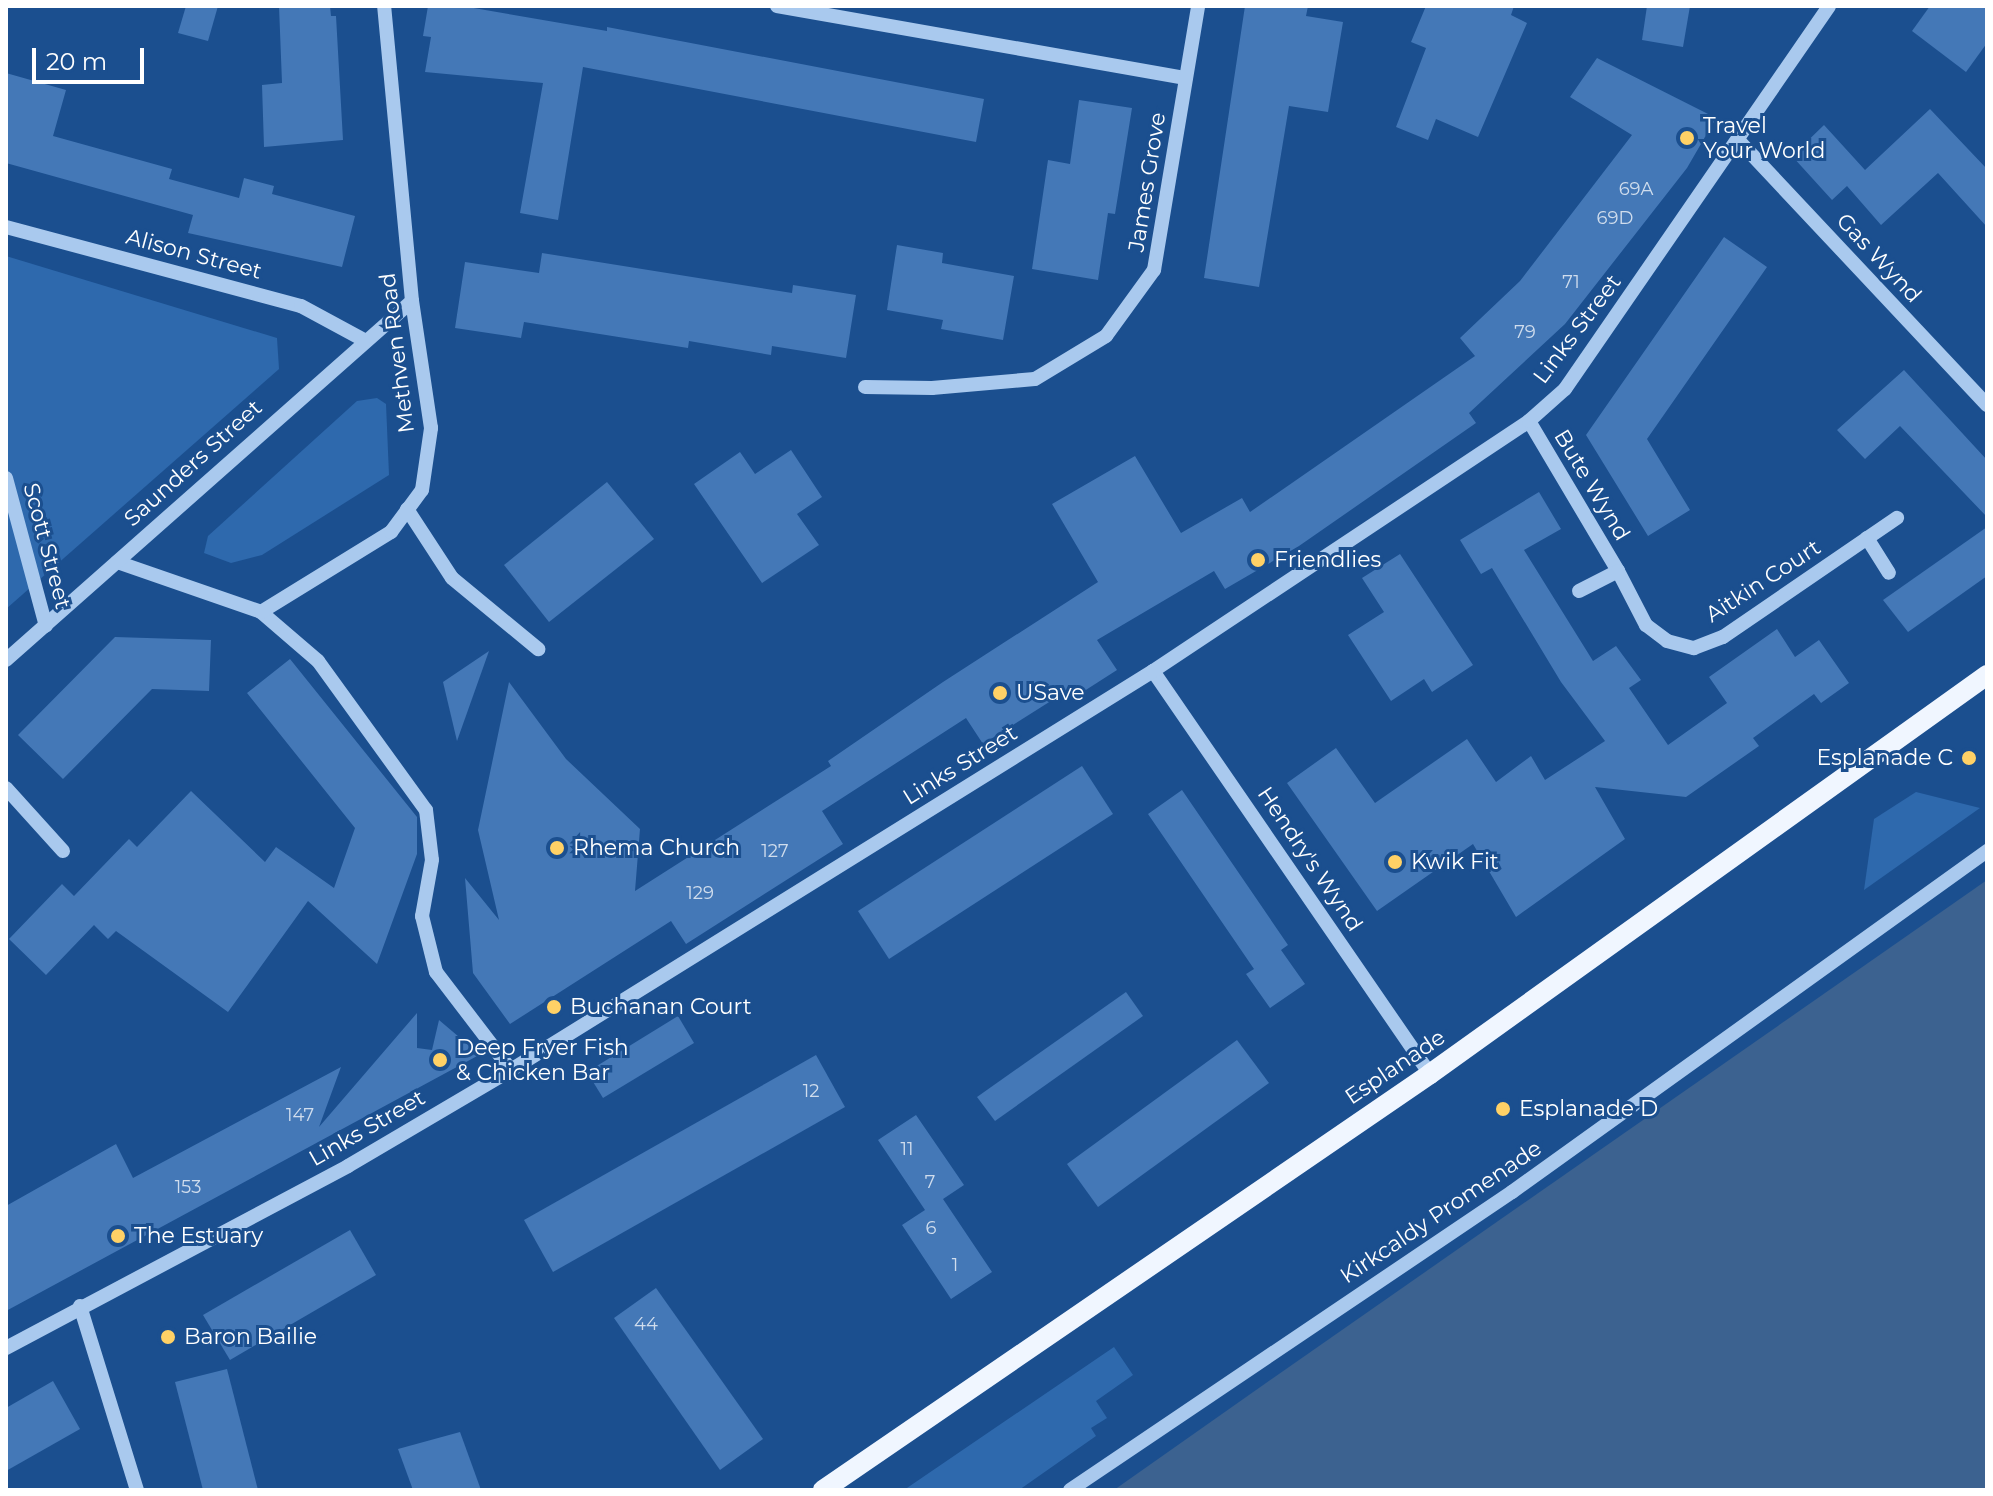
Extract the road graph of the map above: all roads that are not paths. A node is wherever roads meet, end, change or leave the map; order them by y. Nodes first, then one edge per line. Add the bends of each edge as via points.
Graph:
1 (384, 6) edge
2 (777, 6) edge
3 (1198, 6) edge
4 (1829, 6) edge
5 (1186, 78) junction
6 (1740, 142) junction
7 (6, 227) edge
8 (412, 301) junction
9 (364, 340) junction
10 (865, 387) dead end
11 (1987, 405) edge
12 (1529, 421) junction
13 (6, 478) edge
14 (407, 509) junction
15 (1897, 518) dead end
16 (1867, 538) junction
17 (117, 562) junction
18 (1618, 571) junction
19 (1889, 573) dead end
20 (1579, 591) dead end
21 (261, 612) junction
22 (46, 626) junction
23 (538, 649) dead end
24 (6, 660) edge
25 (1153, 671) junction
26 (1987, 675) edge
27 (6, 788) edge
28 (63, 851) dead end
29 (1987, 851) edge
30 (511, 1070) junction
31 (1430, 1074) junction
32 (80, 1306) junction
33 (6, 1348) edge
34 (137, 1490) edge
35 (823, 1490) edge
36 (1070, 1490) edge

1 - 8 street, Methven Road
2 - 5 street
3 - 5 street, James Grove
4 - 6 street, Links Street
5 - 10 street, James Grove via 1154,270 1106,336 1035,379 932,388
6 - 11 street, Gas Wynd
6 - 12 street, Links Street via 1565,389
7 - 9 street, Alison Street via 301,306
8 - 9 street, Saunders Street
8 - 14 street, Methven Road via 431,428 422,490
9 - 17 street, Saunders Street
12 - 18 street, Bute Wynd
12 - 25 street, Links Street
13 - 22 street, Scott Street
14 - 21 street, Methven Road via 391,532
14 - 23 street via 452,578
15 - 16 street, Aitkin Court
16 - 18 street, Aitkin Court via 1723,637 1694,648 1667,641 1646,625
16 - 19 street
17 - 21 street
17 - 22 street, Saunders Street
18 - 20 street
21 - 30 street via 318,661 426,810 432,860 422,916 436,972
22 - 24 street, Saunders Street
25 - 30 street, Links Street
25 - 31 street, Hendry's Wynd
26 - 31 main road, Esplanade
27 - 28 street
29 - 36 street, Kirkcaldy Promenade via 1512,1192
30 - 32 street, Links Street via 348,1166
31 - 35 main road, Esplanade
32 - 33 street, Links Street
32 - 34 street

